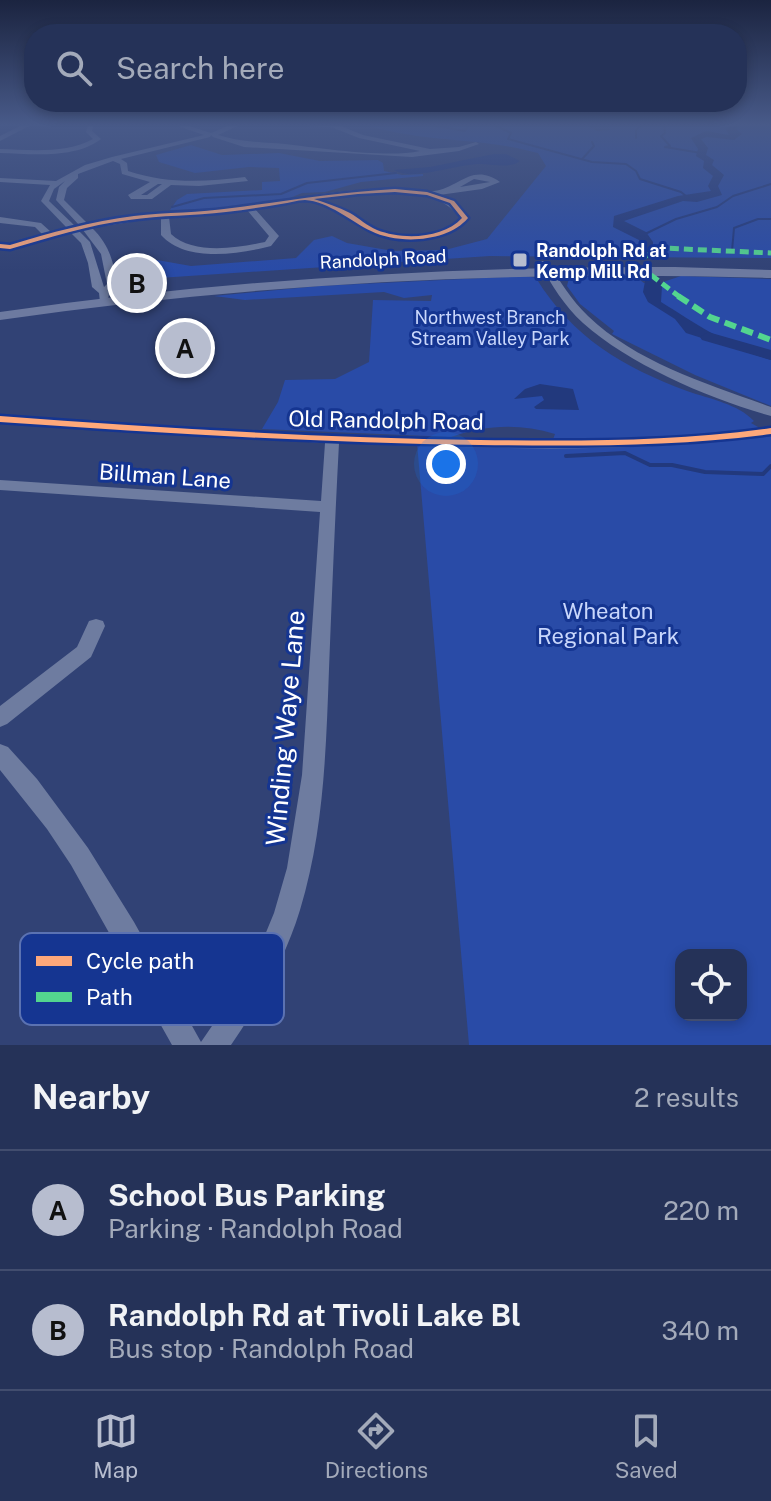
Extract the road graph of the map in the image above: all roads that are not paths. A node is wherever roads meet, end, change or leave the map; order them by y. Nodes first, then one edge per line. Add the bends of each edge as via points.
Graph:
1 (71, 173) edge
2 (88, 173) edge
3 (127, 173) edge
4 (245, 179) dead end
5 (0, 180) edge
6 (155, 182) junction
7 (53, 183) junction
8 (67, 183) junction
9 (169, 183) junction
10 (455, 187) dead end
11 (431, 195) junction
12 (309, 199) junction
13 (249, 208) junction
14 (165, 215) junction
15 (0, 220) edge
16 (89, 228) junction
17 (75, 231) junction
18 (50, 237) junction
19 (0, 246) edge
20 (771, 266) edge
21 (545, 267) junction
22 (771, 274) edge
23 (104, 297) junction
24 (0, 304) edge
25 (0, 316) edge
26 (771, 412) edge
27 (0, 419) edge
28 (771, 431) edge
29 (332, 441) junction
30 (0, 485) edge
31 (328, 507) junction
32 (96, 626) dead end
33 (0, 718) edge
34 (0, 754) edge
35 (124, 933) edge
36 (280, 933) edge
37 (177, 1025) edge
38 (227, 1025) edge
39 (188, 1045) edge
40 (214, 1045) edge

1 - 7 street
2 - 8 street
3 - 6 street
4 - 9 street via 202,190
5 - 7 street
6 - 9 street
6 - 9 street via 131,197 149,197
7 - 8 street
7 - 17 street via 45,201
8 - 16 street via 60,200
10 - 11 street
11 - 12 street via 368,191
11 - 12 street via 458,206 465,218 460,226 430,235 380,233
12 - 13 street
13 - 14 street
13 - 14 street via 274,236 259,247 189,247 169,240
14 - 16 street
15 - 18 street via 38,225
16 - 17 street
16 - 23 street via 111,264 112,285
17 - 18 street
17 - 23 street via 90,254
18 - 19 street
20 - 21 main road, Randolph Road
21 - 22 main road, Randolph Road
21 - 23 main road, Randolph Road
21 - 26 street via 569,305 610,340 683,378
23 - 24 main road, Randolph Road
23 - 25 main road, Randolph Road
27 - 29 street, Old Randolph Road
28 - 29 street, Old Randolph Road via 672,442
29 - 31 street, Winding Waye Lane
30 - 31 street, Billman Lane
31 - 36 street, Winding Waye Lane via 314,780 305,853
32 - 33 street via 84,652
34 - 35 street via 79,853
37 - 39 street
38 - 40 street, Winding Waye Lane

